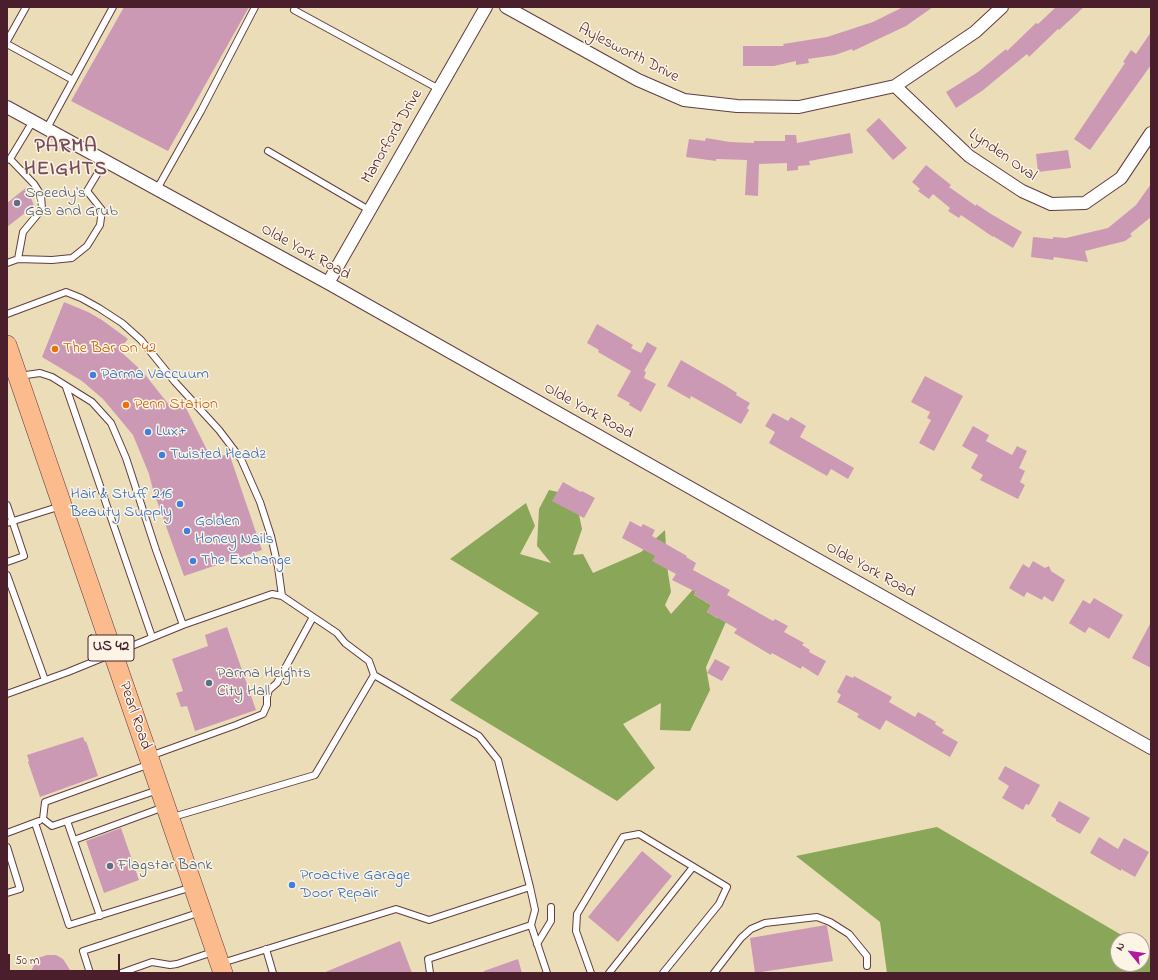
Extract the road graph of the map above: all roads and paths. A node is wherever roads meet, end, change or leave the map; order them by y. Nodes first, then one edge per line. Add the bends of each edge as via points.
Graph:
1 (26, 7) edge
2 (113, 7) edge
3 (255, 7) edge
4 (486, 7) edge
5 (506, 7) edge
6 (1002, 7) edge
7 (294, 10) dead end
8 (7, 40) edge
9 (7, 44) edge
10 (73, 80) junction
11 (895, 86) junction
12 (439, 89) junction
13 (7, 107) edge
14 (32, 121) junction
15 (47, 128) junction
16 (1151, 133) edge
17 (268, 151) dead end
18 (9, 160) edge
19 (105, 160) junction
20 (157, 189) junction
21 (369, 210) junction
22 (18, 259) junction
23 (7, 263) edge
24 (328, 283) junction
25 (7, 314) edge
26 (7, 345) edge
27 (18, 377) junction
28 (66, 387) junction
29 (7, 505) edge
30 (62, 506) junction
31 (8, 523) edge
32 (7, 562) edge
33 (7, 575) edge
34 (282, 596) junction
35 (313, 617) junction
36 (183, 624) junction
37 (152, 637) junction
38 (113, 653) junction
39 (374, 676) junction
40 (45, 680) junction
41 (7, 694) edge
42 (1151, 748) edge
43 (150, 760) junction
44 (165, 805) junction
45 (43, 819) junction
46 (66, 821) junction
47 (35, 822) junction
48 (7, 833) edge
49 (74, 840) junction
50 (7, 847) edge
51 (693, 866) junction
52 (194, 886) junction
53 (530, 887) junction
54 (7, 893) edge
55 (551, 907) dead end
56 (202, 912) junction
57 (100, 916) junction
58 (531, 925) junction
59 (537, 944) junction
60 (266, 949) junction
61 (220, 962) edge
62 (868, 966) dead end
63 (90, 973) edge
64 (121, 973) edge
65 (273, 973) edge
66 (430, 973) edge
67 (546, 973) edge
68 (591, 973) edge
69 (609, 973) edge
70 (664, 973) edge
71 (714, 973) edge

1 - 8 lane
2 - 10 lane
3 - 20 lane
4 - 12 street, Manorford Drive
5 - 11 street, Aylesworth Drive via 638,80 684,100 736,106 799,107
6 - 11 street, Aylesworth Drive via 975,32
7 - 12 lane
9 - 10 lane
10 - 15 lane
11 - 16 street, Lynden Oval via 969,156 1022,192 1051,204 1085,203 1121,178
12 - 21 street, Manorford Drive
13 - 14 street, Olde York Road
14 - 15 street, Olde York Road
14 - 18 lane
15 - 19 street, Olde York Road
17 - 21 lane
18 - 22 lane via 34,184 41,195 42,209 23,232
19 - 20 street, Olde York Road
19 - 22 lane via 87,191 102,210 100,225 87,246 72,258
20 - 24 street, Olde York Road
21 - 24 street, Manorford Drive
22 - 23 lane
24 - 42 street, Olde York Road
25 - 34 lane via 66,292 99,308 122,323 141,340 241,459 260,502 271,536
26 - 27 main road, Pearl Road / US 42
27 - 28 lane via 40,373 52,377
27 - 30 main road, Pearl Road / US 42
28 - 36 lane via 92,402 111,423 126,458
28 - 37 lane
29 - 31 lane
30 - 31 lane
30 - 38 main road, Pearl Road / US 42
31 - 32 lane via 24,556
33 - 40 lane
34 - 35 lane
34 - 36 lane via 272,594
35 - 39 lane via 369,660
35 - 43 lane via 277,683 269,690 263,714
36 - 37 lane
37 - 38 lane
38 - 40 lane
38 - 43 main road, Pearl Road / US 42
39 - 44 lane via 315,775
39 - 53 lane via 479,736 498,760
40 - 41 lane
43 - 44 main road, Pearl Road / US 42
43 - 45 lane via 45,802
44 - 46 lane
44 - 49 lane
44 - 52 main road, Pearl Road / US 42
45 - 46 lane via 52,826
45 - 47 lane
46 - 49 lane
47 - 48 lane
47 - 57 lane via 69,925
49 - 57 lane
50 - 54 lane via 20,889
51 - 68 lane via 639,834 623,837 577,914 576,931
51 - 69 lane
51 - 70 lane via 727,887 720,904
52 - 56 main road, Pearl Road / US 42
52 - 57 lane
53 - 58 lane via 535,910
53 - 60 lane via 429,920 396,909
55 - 59 lane via 551,922
56 - 61 main road, Pearl Road / US 42
56 - 63 lane via 83,951
58 - 59 lane
58 - 66 lane via 428,959
59 - 67 lane
60 - 61 lane
60 - 65 lane
61 - 64 lane via 170,965 152,962
62 - 71 lane via 867,956 849,934 830,922 817,918 765,923 752,929 741,938

